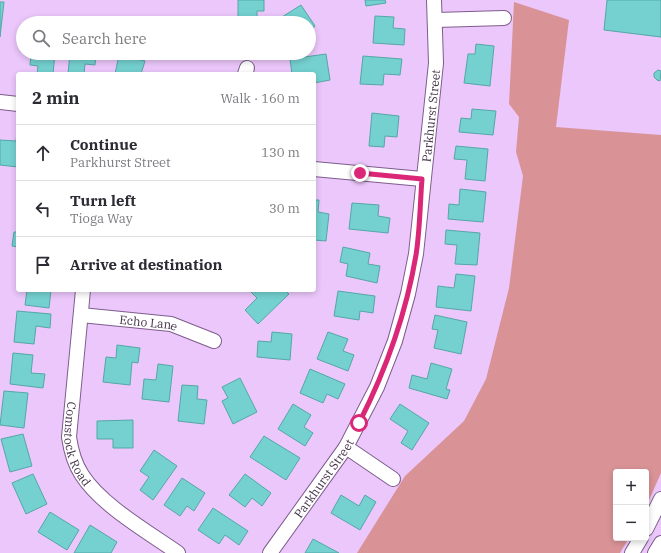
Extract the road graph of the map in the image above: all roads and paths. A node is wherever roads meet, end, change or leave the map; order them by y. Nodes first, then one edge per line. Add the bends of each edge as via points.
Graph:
1 (434, 0) edge
2 (504, 18) dead end
3 (436, 20) junction
4 (0, 102) edge
5 (16, 104) edge
6 (316, 169) edge
7 (422, 179) junction
8 (83, 292) edge
9 (81, 315) junction
10 (214, 341) dead end
11 (346, 447) junction
12 (393, 479) dead end
13 (661, 499) edge
14 (649, 523) edge
15 (639, 541) edge
16 (661, 543) edge
17 (178, 553) edge
18 (270, 553) edge
19 (632, 553) edge
20 (655, 553) edge

1 - 3 street, Parkhurst Street
2 - 3 street
3 - 7 street, Parkhurst Street via 436,63
4 - 5 street
6 - 7 street
7 - 11 street, Parkhurst Street via 416,254 395,340 377,386
8 - 9 street, Comstock Road
9 - 10 street, Echo Lane via 171,324
9 - 17 street, Comstock Road via 69,437 73,457 81,475 94,491
11 - 12 street
11 - 18 street, Parkhurst Street
13 - 14 street
15 - 19 street
16 - 20 street

